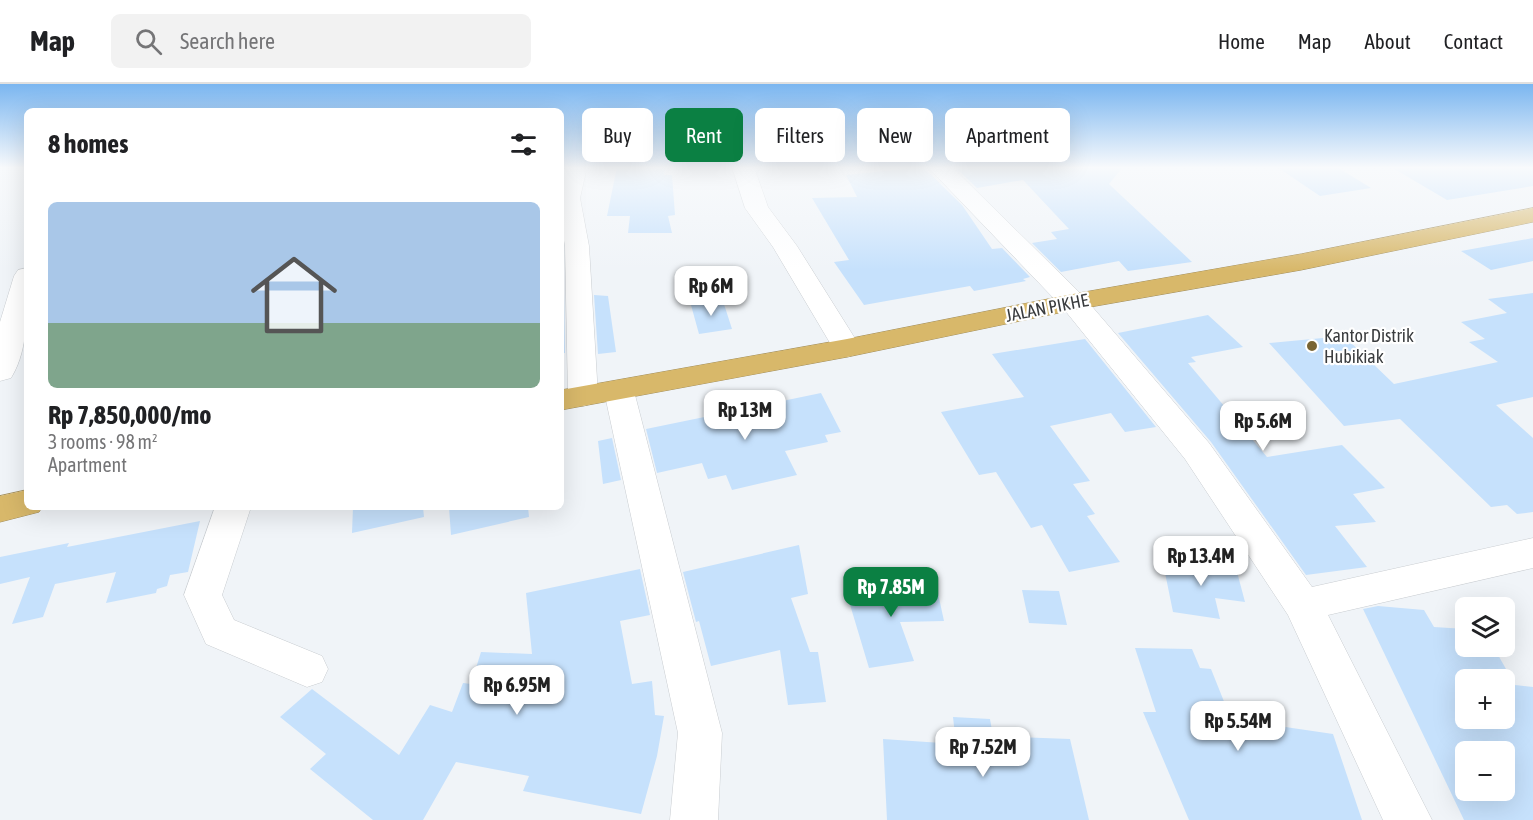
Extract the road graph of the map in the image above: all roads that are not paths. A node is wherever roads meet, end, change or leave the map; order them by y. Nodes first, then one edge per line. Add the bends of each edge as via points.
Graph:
1 (569, 201) edge
2 (755, 201) edge
3 (973, 201) edge
4 (1530, 219) edge
5 (24, 287) edge
6 (1073, 302) junction
7 (847, 348) junction
8 (0, 371) edge
9 (588, 396) edge
10 (24, 504) edge
11 (0, 509) edge
12 (232, 510) edge
13 (1533, 553) edge
14 (1303, 604) junction
15 (307, 669) dead end
16 (694, 820) edge
17 (1408, 820) edge

1 - 9 street via 577,246
2 - 7 street
3 - 6 street
4 - 6 highway, JALAN PIKHE
5 - 8 street
6 - 7 highway, JALAN PIKHE
6 - 14 street via 1197,451
7 - 9 highway, JALAN PIKHE
9 - 16 street via 700,733
10 - 11 highway
12 - 15 street via 202,595 220,632
13 - 14 street
14 - 17 street

